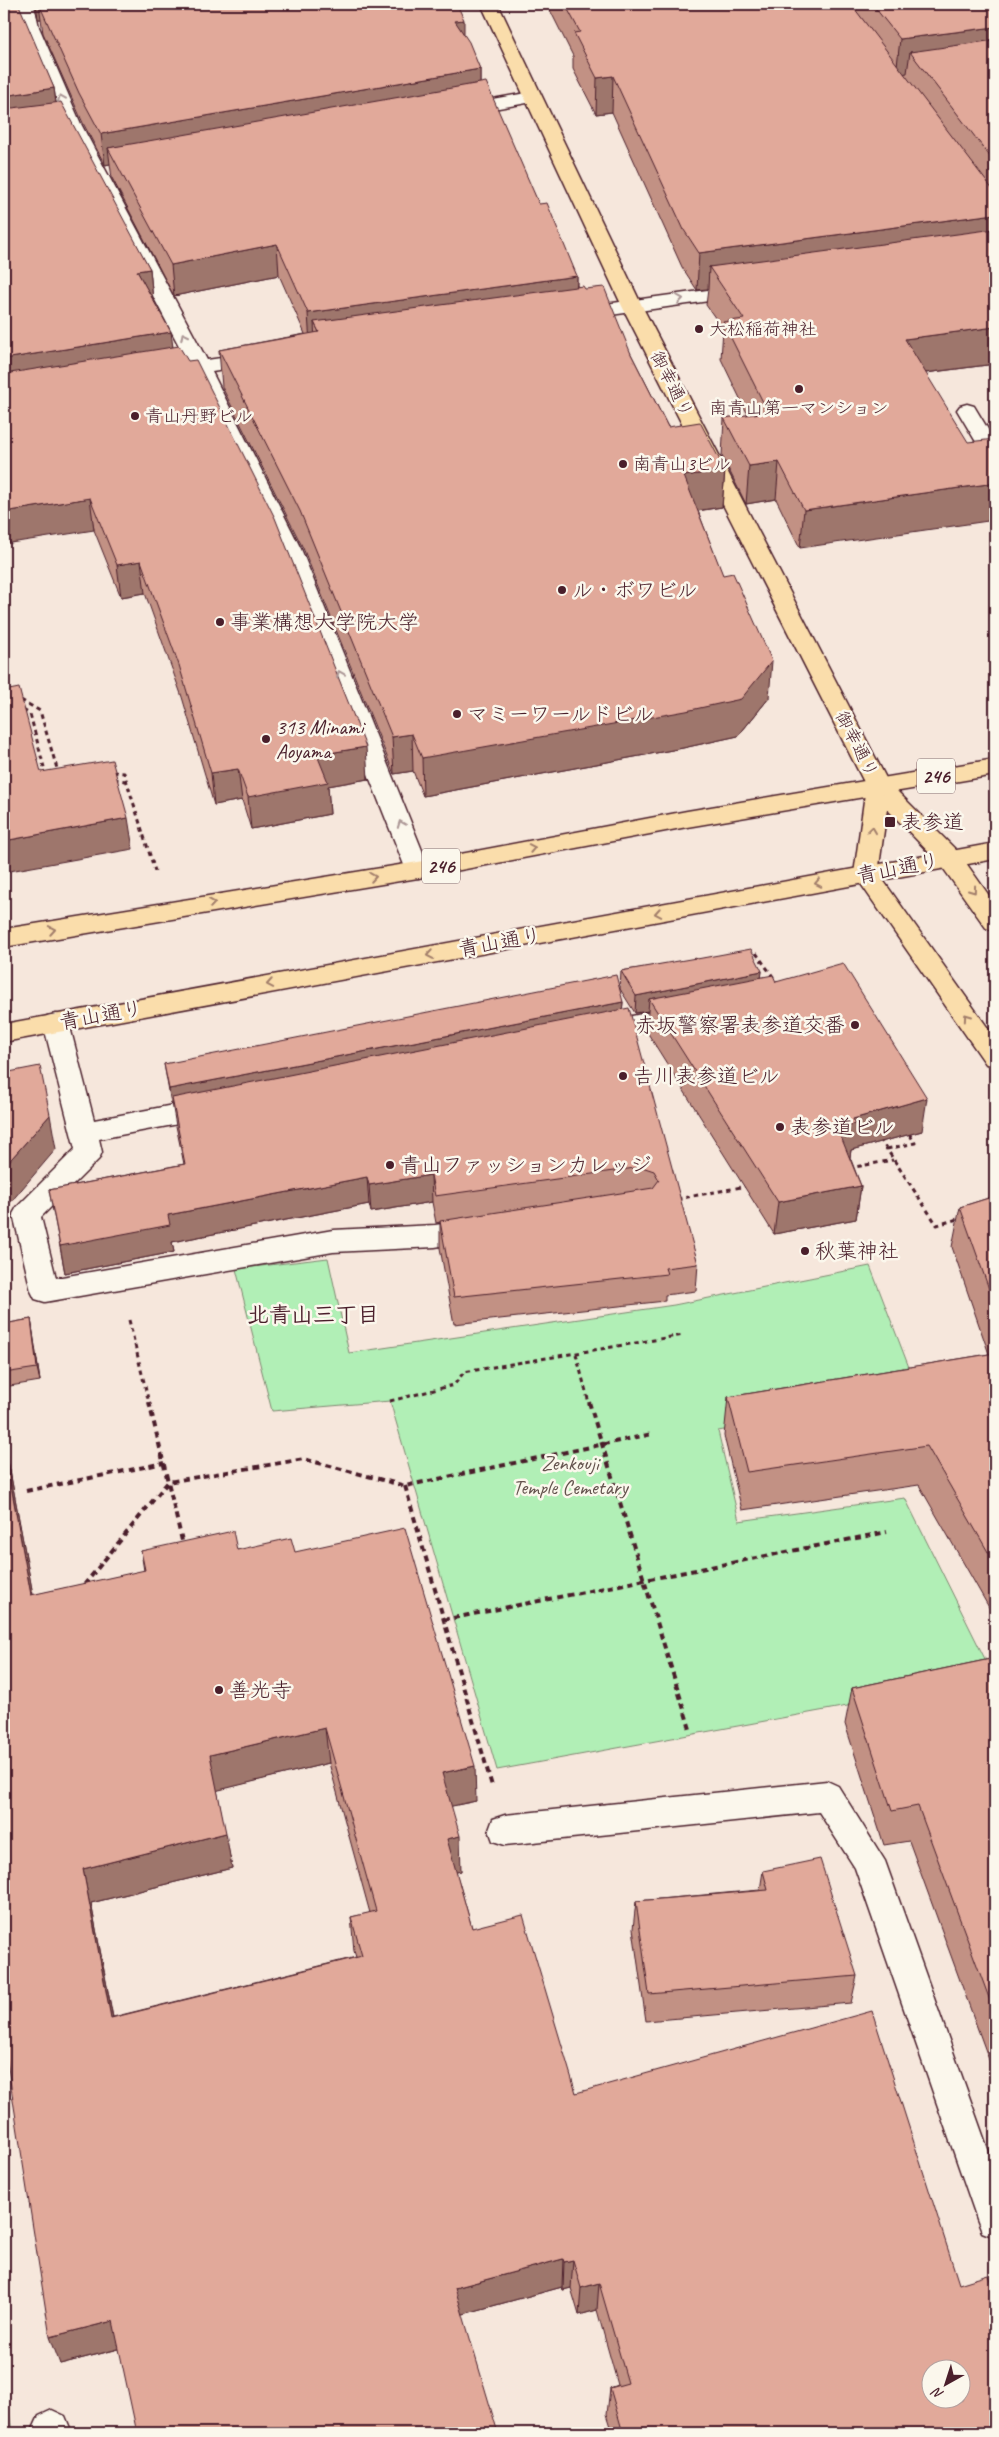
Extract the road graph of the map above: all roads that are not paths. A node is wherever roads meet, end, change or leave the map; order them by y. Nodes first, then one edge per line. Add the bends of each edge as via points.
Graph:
1 (25, 4) edge
2 (489, 4) edge
3 (532, 97) junction
4 (440, 113) edge
5 (763, 288) edge
6 (632, 306) junction
7 (554, 317) edge
8 (278, 356) edge
9 (200, 367) junction
10 (141, 376) edge
11 (967, 410) dead end
12 (995, 458) edge
13 (995, 766) edge
14 (878, 786) junction
15 (995, 851) edge
16 (950, 859) junction
17 (418, 870) junction
18 (866, 874) junction
19 (995, 922) edge
20 (4, 938) edge
21 (709, 1010) edge
22 (56, 1024) junction
23 (4, 1033) edge
24 (573, 1037) edge
25 (995, 1057) edge
26 (231, 1104) edge
27 (84, 1132) junction
28 (504, 1226) edge
29 (505, 1830) road end
30 (995, 2219) edge

9 -> 1 street via 107,171 62,125 29,27
2 - 3 main road, 御幸通り
3 - 4 street
3 - 6 main road, 御幸通り
6 -> 5 street
6 - 7 street
6 - 14 main road, 御幸通り
8 - 9 street
9 - 10 street
17 -> 9 street via 290,549
11 - 12 street
13 - 14 main road, 246
14 - 16 main road
17 -> 14 main road, 246
18 -> 14 main road
15 - 16 main road, 青山通り
16 - 18 main road, 青山通り
16 -> 19 main road
20 -> 17 main road, 246
18 -> 22 main road, 青山通り
25 -> 18 main road
21 - 24 street
22 - 23 main road, 青山通り
22 - 27 street
26 - 27 street
27 - 28 street via 89,1152 27,1214 45,1290 333,1241 435,1236
29 - 30 street via 827,1796 869,1861

